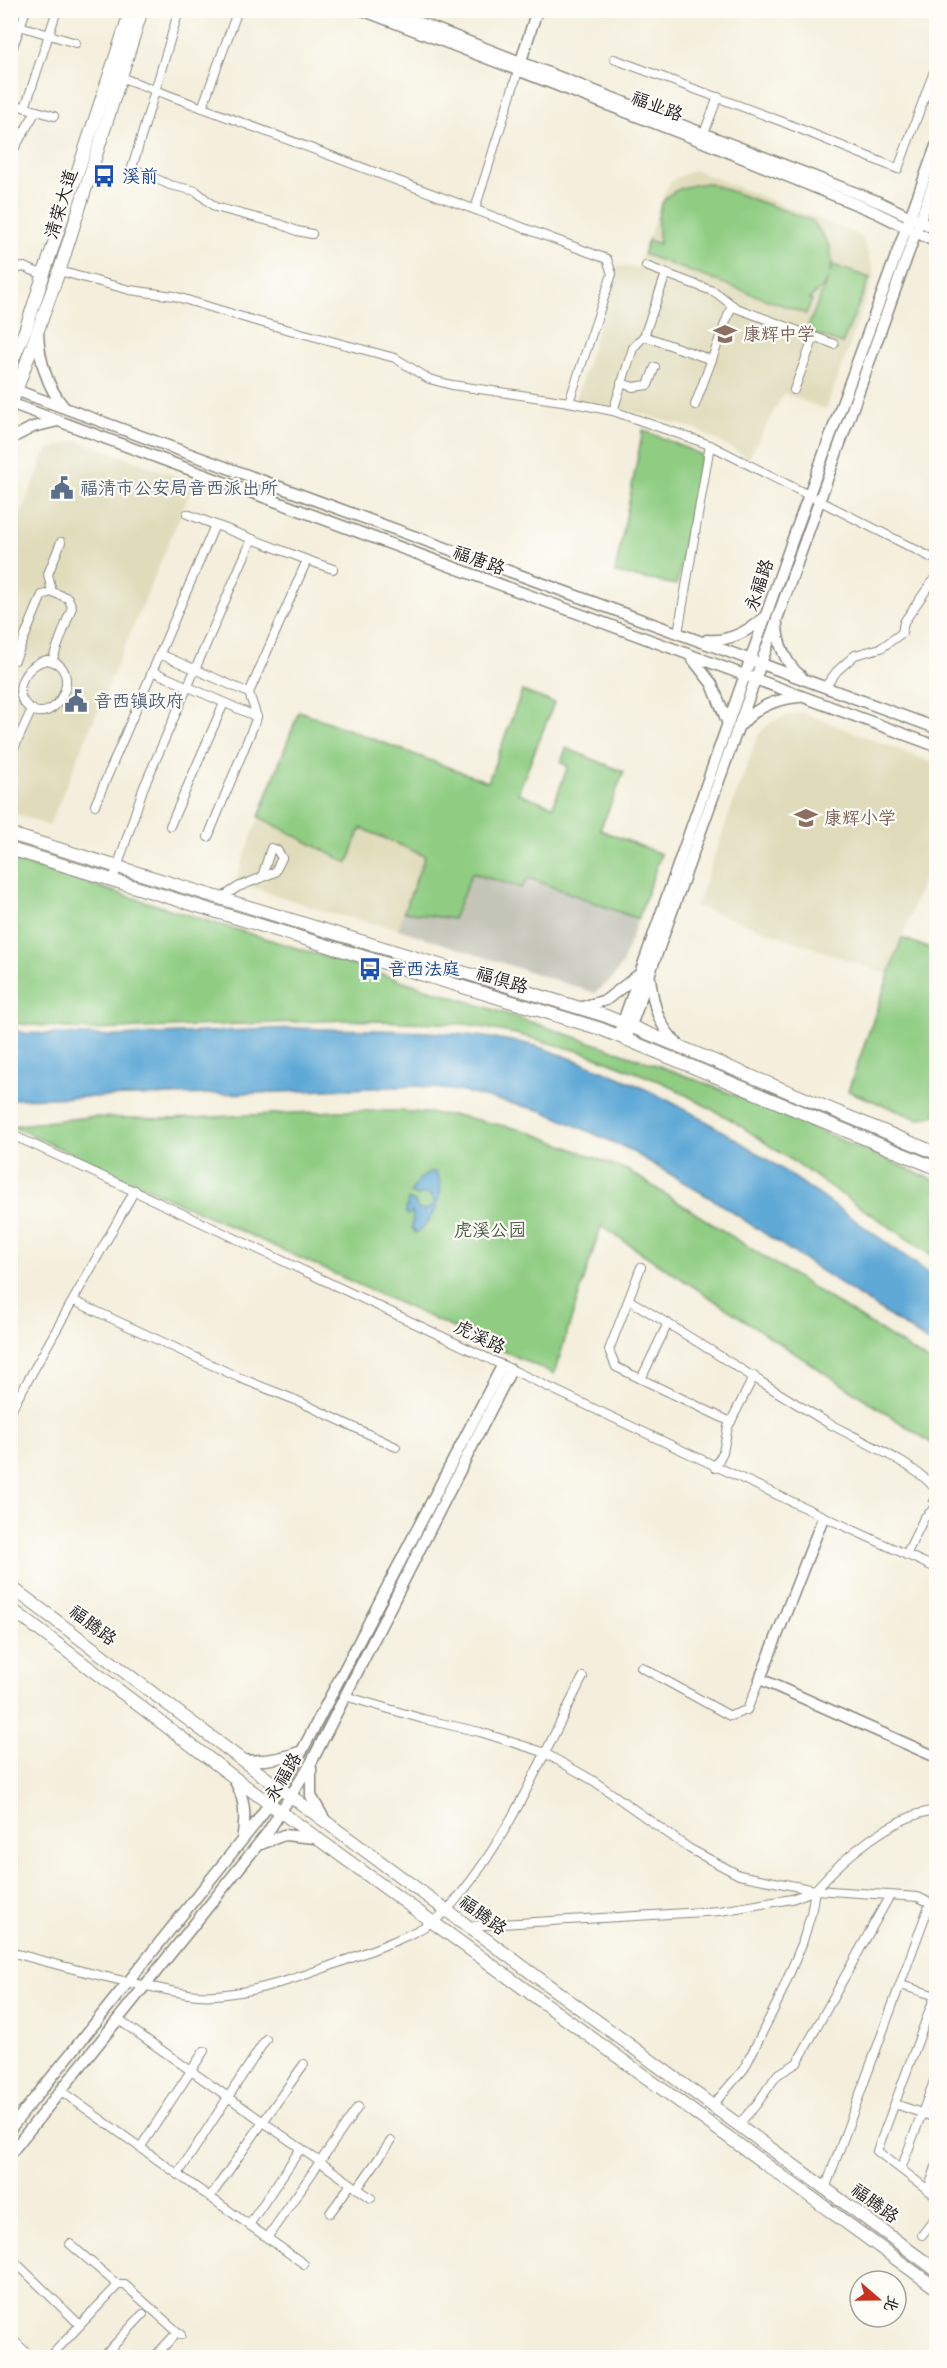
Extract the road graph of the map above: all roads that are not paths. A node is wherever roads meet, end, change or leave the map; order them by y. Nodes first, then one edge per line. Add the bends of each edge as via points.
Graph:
1 (26, 10) edge
2 (57, 10) edge
3 (131, 10) edge
4 (142, 10) edge
5 (179, 10) edge
6 (238, 10) edge
7 (362, 10) edge
8 (387, 10) edge
9 (537, 10) edge
10 (10, 23) edge
11 (21, 27) junction
12 (49, 35) junction
13 (76, 44) dead end
14 (10, 55) edge
15 (614, 59) dead end
16 (520, 65) junction
17 (936, 66) edge
18 (120, 77) junction
19 (155, 91) junction
20 (718, 97) junction
21 (10, 103) edge
22 (25, 108) junction
23 (202, 108) junction
24 (36, 111) junction
25 (54, 116) dead end
26 (703, 137) junction
27 (936, 146) edge
28 (10, 156) edge
29 (936, 176) edge
30 (475, 209) junction
31 (916, 219) junction
32 (936, 229) edge
33 (912, 230) junction
34 (312, 234) dead end
35 (936, 242) edge
36 (646, 266) dead end
37 (46, 267) junction
38 (10, 270) edge
39 (59, 271) junction
40 (666, 274) junction
41 (732, 305) junction
42 (26, 328) junction
43 (38, 332) junction
44 (644, 336) junction
45 (814, 337) junction
46 (834, 344) dead end
47 (10, 355) edge
48 (712, 360) junction
49 (10, 367) edge
50 (655, 367) dead end
51 (621, 384) junction
52 (14, 389) edge
53 (794, 390) dead end
54 (569, 402) junction
55 (11, 405) edge
56 (695, 405) dead end
57 (64, 408) junction
58 (613, 411) junction
59 (59, 421) junction
60 (10, 439) edge
61 (710, 445) junction
62 (808, 496) junction
63 (819, 501) junction
64 (187, 514) dead end
65 (215, 525) junction
66 (252, 539) junction
67 (61, 542) dead end
68 (307, 560) junction
69 (936, 560) edge
70 (333, 569) dead end
71 (936, 576) edge
72 (52, 592) junction
73 (766, 615) junction
74 (777, 619) junction
75 (678, 633) junction
76 (695, 639) junction
77 (160, 654) junction
78 (688, 655) junction
79 (13, 659) edge
80 (52, 661) junction
81 (756, 662) junction
82 (31, 666) junction
83 (196, 670) junction
84 (152, 671) junction
85 (750, 678) junction
86 (809, 681) junction
87 (188, 687) junction
88 (825, 687) junction
89 (249, 693) junction
90 (802, 697) junction
91 (224, 703) junction
92 (32, 709) junction
93 (257, 717) junction
94 (733, 726) junction
95 (936, 728) edge
96 (936, 746) edge
97 (10, 757) edge
98 (95, 805) dead end
99 (170, 826) dead end
100 (10, 834) edge
101 (208, 837) dead end
102 (10, 849) edge
103 (117, 867) junction
104 (262, 877) dead end
105 (113, 880) junction
106 (221, 898) junction
107 (645, 974) junction
108 (579, 1008) junction
109 (627, 1025) junction
110 (622, 1038) junction
111 (683, 1048) junction
112 (10, 1134) edge
113 (936, 1153) edge
114 (936, 1168) edge
115 (135, 1190) junction
116 (641, 1267) dead end
117 (629, 1300) junction
118 (74, 1302) junction
119 (668, 1323) junction
120 (507, 1368) junction
121 (754, 1376) junction
122 (641, 1379) junction
123 (10, 1412) edge
124 (731, 1422) junction
125 (396, 1447) dead end
126 (715, 1468) junction
127 (936, 1491) edge
128 (936, 1497) edge
129 (936, 1508) edge
130 (823, 1518) junction
131 (906, 1555) junction
132 (936, 1568) edge
133 (10, 1586) edge
134 (10, 1608) edge
135 (641, 1667) dead end
136 (583, 1677) dead end
137 (760, 1679) junction
138 (345, 1696) junction
139 (302, 1750) junction
140 (543, 1752) junction
141 (936, 1757) edge
142 (242, 1760) junction
143 (311, 1763) junction
144 (231, 1775) junction
145 (280, 1788) junction
146 (291, 1797) junction
147 (269, 1803) junction
148 (936, 1810) edge
149 (281, 1812) junction
150 (327, 1823) junction
151 (317, 1838) junction
152 (242, 1840) junction
153 (256, 1847) junction
154 (815, 1890) junction
155 (890, 1895) junction
156 (446, 1911) junction
157 (431, 1921) junction
158 (468, 1926) junction
159 (10, 1952) edge
160 (129, 1983) junction
161 (901, 1985) junction
162 (146, 1986) junction
163 (936, 1994) edge
164 (119, 2020) junction
165 (266, 2039) dead end
166 (204, 2051) dead end
167 (304, 2064) dead end
168 (191, 2071) junction
169 (936, 2076) edge
170 (61, 2091) junction
171 (228, 2097) junction
172 (895, 2104) junction
173 (712, 2106) junction
174 (358, 2107) dead end
175 (936, 2118) edge
176 (263, 2122) junction
177 (738, 2125) junction
178 (10, 2129) edge
179 (391, 2141) dead end
180 (140, 2148) junction
181 (301, 2148) junction
182 (10, 2154) edge
183 (319, 2162) junction
184 (936, 2167) edge
185 (901, 2169) junction
186 (178, 2174) junction
187 (354, 2186) junction
188 (825, 2189) junction
189 (928, 2190) junction
190 (936, 2196) edge
191 (210, 2197) junction
192 (370, 2198) dead end
193 (330, 2213) dead end
194 (936, 2217) edge
195 (249, 2225) junction
196 (922, 2235) dead end
197 (267, 2238) junction
198 (70, 2244) dead end
199 (10, 2257) edge
200 (304, 2264) dead end
201 (936, 2271) edge
202 (118, 2285) junction
203 (936, 2288) edge
204 (143, 2314) dead end
205 (80, 2325) junction
206 (10, 2337) edge
207 (32, 2358) edge
208 (49, 2358) edge
209 (102, 2358) edge
210 (153, 2358) edge

1 - 11 street
2 - 12 street
3 - 37 main road, 清荣大道
4 - 18 main road, 清荣大道
5 - 19 street
6 - 23 street
7 - 16 street, 福业路
8 - 16 street, 福业路
9 - 16 street
10 - 11 street
11 - 12 street
11 - 14 street
12 - 13 street
12 - 22 street
15 - 20 street
16 - 26 street, 福业路
16 - 30 street
17 - 20 street via 898,169
18 - 19 street
18 - 39 main road, 清荣大道
19 - 23 street
19 - 34 street via 132,168 170,185 196,191 215,207
20 - 26 street
21 - 22 street
22 - 24 street
23 - 30 street
24 - 25 street
24 - 28 street
26 - 31 street, 福业路
26 - 33 street, 福业路
27 - 31 street, 永福路
29 - 31 street, 永福路
30 - 54 street via 607,258 612,274
31 - 32 street, 福业路
31 - 33 street, 永福路
33 - 35 street, 福业路
33 - 62 street, 永福路
33 - 63 street, 永福路
36 - 40 street
37 - 38 street via 39,273 24,267
37 - 42 main road, 清荣大道
39 - 43 main road, 清荣大道
39 - 54 street via 130,290 174,296 395,358 429,379 452,386
40 - 41 street via 715,292
40 - 44 street
41 - 45 street
41 - 48 street
42 - 47 street
42 - 49 main road, 清荣大道
43 - 52 main road, 清荣大道
43 - 57 street via 50,386
44 - 48 street
44 - 51 street via 633,348
45 - 46 street
45 - 53 street
48 - 56 street
50 - 51 street via 648,385
51 - 58 street
52 - 55 main road, 清荣大道
52 - 57 street, 福唐路
54 - 58 street
55 - 59 street, 福唐路
57 - 75 street, 福唐路
58 - 61 street
59 - 60 street via 33,427
59 - 78 street, 福唐路
61 - 62 street
61 - 75 street
62 - 63 street
62 - 73 street, 永福路
63 - 69 street
63 - 74 street, 永福路
64 - 65 street
65 - 66 street
65 - 77 street
66 - 68 street
66 - 83 street
67 - 72 street via 48,574
68 - 70 street
68 - 89 street
71 - 88 street via 904,622 902,633 881,648 855,656
72 - 79 street via 42,595
72 - 80 street via 68,598 72,607
73 - 76 street via 727,639
73 - 81 street, 永福路
74 - 81 street, 永福路
74 - 86 street via 777,631 789,663
75 - 76 street, 福唐路
76 - 81 street, 福唐路
77 - 83 street
77 - 84 street
78 - 85 street, 福唐路
78 - 94 street via 712,684
79 - 82 street
80 - 82 street
80 - 92 street via 64,672 62,698 52,709
81 - 85 street, 永福路
81 - 86 street, 福唐路
82 - 92 street via 21,684 21,693 24,703
83 - 87 street
83 - 89 street
84 - 87 street
84 - 98 street
85 - 90 street, 福唐路
85 - 94 street, 永福路
86 - 88 street, 福唐路
87 - 91 street
87 - 103 street via 143,789
88 - 95 street, 福唐路
89 - 93 street
90 - 94 street via 775,702
90 - 96 street, 福唐路
91 - 93 street
91 - 99 street
92 - 97 street
93 - 101 street
94 - 107 street, 永福路
100 - 103 main road, 福俱路
102 - 105 main road, 福俱路
103 - 105 street
103 - 106 main road, 福俱路
104 - 106 street
105 - 110 main road, 福俱路
106 - 108 main road, 福俱路
107 - 108 street via 606,1000
107 - 109 street, 永福路
107 - 111 street via 659,1021
108 - 109 main road, 福俱路
109 - 110 street, 永福路
109 - 111 main road, 福俱路
110 - 114 main road, 福俱路
111 - 113 main road, 福俱路
112 - 115 street, 虎溪路
115 - 118 street
115 - 120 street, 虎溪路
116 - 117 street
117 - 119 street
117 - 122 street via 609,1350 616,1367
118 - 123 street
118 - 125 street
119 - 121 street
119 - 122 street
120 - 126 street, 虎溪路
120 - 138 street, 永福路
120 - 139 street, 永福路
121 - 124 street
121 - 127 street via 911,1469
122 - 124 street
124 - 126 street
126 - 130 street, 虎溪路
128 - 129 street
129 - 131 street via 924,1518
130 - 131 street, 虎溪路
130 - 137 street
131 - 132 street, 虎溪路
133 - 142 main road, 福腾路
134 - 144 main road, 福腾路
135 - 137 street via 730,1716 747,1710
136 - 140 street
137 - 141 street
138 - 140 street
138 - 143 street, 永福路
139 - 142 street via 268,1761
139 - 145 street, 永福路
140 - 154 street via 594,1781 690,1849 739,1875
140 - 156 street via 514,1814
142 - 145 main road, 福腾路
143 - 146 street, 永福路
143 - 150 street via 311,1796
144 - 147 main road, 福腾路
144 - 152 street via 245,1806
145 - 146 main road, 福腾路
145 - 147 street, 永福路
146 - 149 street, 永福路
146 - 150 main road, 福腾路
147 - 149 main road, 福腾路
147 - 152 street, 永福路
148 - 154 street via 903,1819 875,1837 832,1870
149 - 151 main road, 福腾路
149 - 153 street, 永福路
150 - 156 main road, 福腾路
151 - 153 street via 284,1835
151 - 157 main road, 福腾路
152 - 160 street, 永福路
153 - 162 street, 永福路
154 - 155 street
154 - 158 street via 792,1899 720,1911
154 - 173 street via 802,1944 778,2001 744,2069
155 - 161 street via 918,1897 930,1903
155 - 177 street via 797,2063 777,2075
156 - 157 street
156 - 158 main road, 福腾路
157 - 162 street via 397,1940 342,1961 245,1991 213,1995
157 - 203 main road, 福腾路
158 - 173 main road, 福腾路
159 - 160 street
160 - 162 street
160 - 178 street, 永福路
161 - 163 street
161 - 188 street
162 - 164 street, 永福路
163 - 172 street
164 - 168 street
164 - 170 street, 永福路
165 - 171 street
166 - 168 street
167 - 176 street
168 - 171 street
168 - 180 street
169 - 185 street
170 - 180 street
170 - 182 street, 永福路
171 - 176 street
171 - 186 street
172 - 175 street
172 - 185 street via 877,2151
173 - 177 main road, 福腾路
174 - 183 street
176 - 181 street
176 - 191 street
177 - 188 main road, 福腾路
179 - 187 street
180 - 186 street
181 - 183 street
181 - 195 street
183 - 187 street
183 - 197 street
184 - 189 street
185 - 189 street
186 - 191 street
187 - 192 street
187 - 193 street
188 - 201 main road, 福腾路
189 - 190 street
191 - 195 street
194 - 196 street
195 - 197 street
197 - 200 street
198 - 202 street
199 - 205 street
202 - 205 street
202 - 210 street via 125,2285 177,2336
204 - 209 street
205 - 208 street
206 - 207 street

